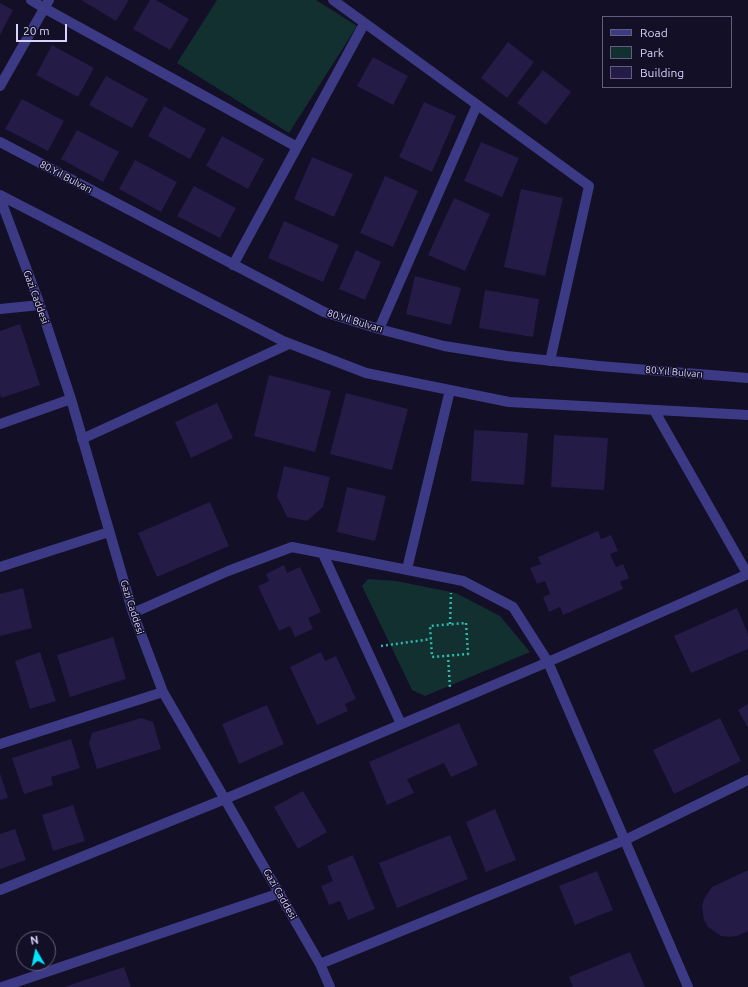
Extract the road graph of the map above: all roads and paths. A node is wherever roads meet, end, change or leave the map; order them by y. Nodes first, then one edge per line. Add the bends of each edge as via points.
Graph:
1 (31, 0) edge
2 (333, 0) edge
3 (46, 4) edge
4 (364, 24) junction
5 (0, 86) edge
6 (477, 105) junction
7 (0, 142) edge
8 (297, 147) junction
9 (0, 197) edge
10 (233, 265) junction
11 (40, 305) junction
12 (0, 309) edge
13 (379, 329) junction
14 (289, 344) junction
15 (550, 361) junction
16 (748, 378) edge
17 (450, 390) junction
18 (71, 399) junction
19 (654, 410) junction
20 (748, 415) edge
21 (0, 424) edge
22 (82, 439) junction
23 (109, 532) junction
24 (323, 554) junction
25 (0, 567) edge
26 (407, 570) junction
27 (748, 575) edge
28 (452, 579) junction
29 (133, 613) junction
30 (450, 624) junction
31 (431, 639) junction
32 (366, 648) junction
33 (448, 656) junction
34 (548, 662) junction
35 (163, 692) junction
36 (451, 703) junction
37 (401, 724) junction
38 (0, 744) edge
39 (748, 780) edge
40 (225, 799) junction
41 (625, 840) junction
42 (0, 890) edge
43 (280, 893) junction
44 (320, 964) junction
45 (2, 987) edge
46 (330, 987) edge
47 (688, 987) edge

1 - 3 street
2 - 4 street
3 - 5 street
3 - 8 street
4 - 6 street
4 - 8 street
6 - 13 street
6 - 15 street via 589,186
7 - 10 street, 80.Yıl Bulvarı
8 - 10 street
9 - 11 street, Gazi Caddesi
9 - 14 street
10 - 13 street, 80.Yıl Bulvarı via 324,312
11 - 12 street
11 - 18 street, Gazi Caddesi
13 - 15 street, 80.Yıl Bulvarı via 444,346
14 - 17 street via 366,374
14 - 22 street
15 - 16 street, 80.Yıl Bulvarı
17 - 19 street via 509,402
17 - 26 street
18 - 21 street
18 - 22 street, Gazi Caddesi
19 - 20 street
19 - 27 street
22 - 23 street, Gazi Caddesi
23 - 25 street
23 - 29 street, Gazi Caddesi
24 - 26 street
24 - 29 street via 292,547 228,571
24 - 32 street
26 - 28 street
27 - 34 street
28 - 30 path
28 - 34 street via 463,581 513,607
29 - 35 street, Gazi Caddesi
30 - 31 path via 430,626
30 - 33 path via 466,623 468,654
31 - 32 path
31 - 33 path via 432,657
32 - 37 street
33 - 36 path
34 - 36 street
34 - 41 street
35 - 38 street
35 - 40 street, Gazi Caddesi
36 - 37 street
37 - 40 street
39 - 41 street
40 - 42 street
40 - 43 street, Gazi Caddesi
41 - 44 street
41 - 47 street
43 - 44 street, Gazi Caddesi
43 - 45 street
44 - 46 street, Gazi Caddesi

